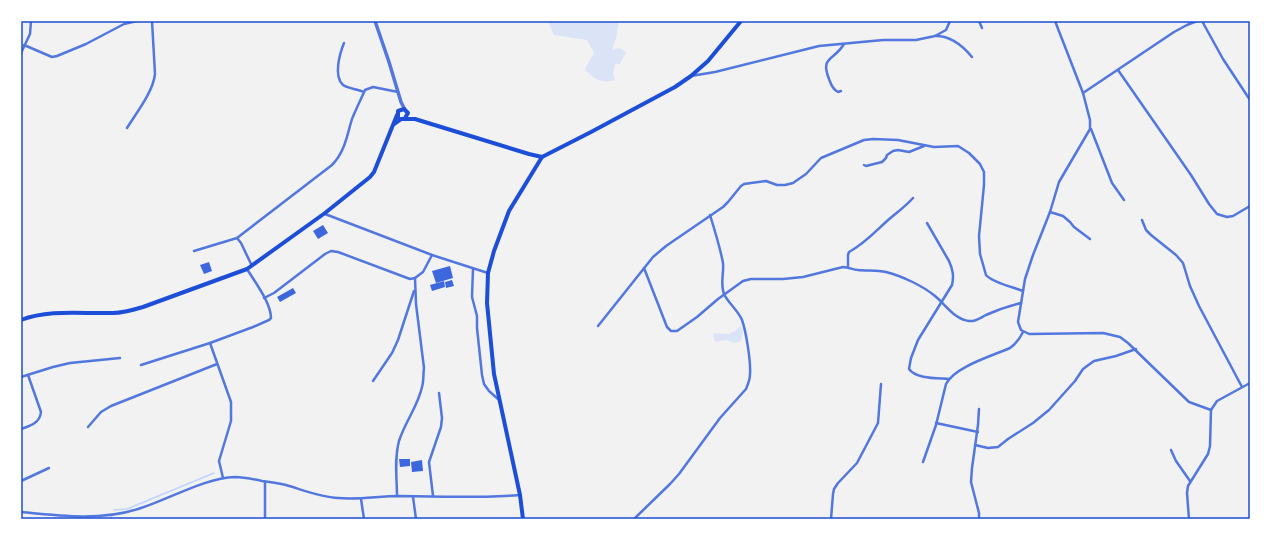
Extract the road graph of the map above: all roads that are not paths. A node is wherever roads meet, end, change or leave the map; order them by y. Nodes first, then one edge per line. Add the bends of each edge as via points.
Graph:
1 (32, 21) edge
2 (137, 21) edge
3 (152, 21) edge
4 (375, 21) edge
5 (741, 21) edge
6 (950, 21) edge
7 (979, 21) edge
8 (1055, 21) edge
9 (1197, 21) edge
10 (1202, 21) edge
11 (982, 28) dead end
12 (935, 36) junction
13 (344, 43) dead end
14 (844, 44) junction
15 (24, 45) junction
16 (21, 53) edge
17 (972, 57) dead end
18 (1118, 70) junction
19 (691, 76) junction
20 (842, 91) dead end
21 (364, 92) junction
22 (398, 92) junction
23 (1083, 93) junction
24 (1250, 100) edge
25 (401, 102) junction
26 (400, 110) junction
27 (406, 112) junction
28 (397, 115) junction
29 (403, 119) junction
30 (415, 119) junction
31 (393, 124) junction
32 (127, 128) dead end
33 (1090, 129) junction
34 (924, 145) junction
35 (542, 157) junction
36 (864, 165) dead end
37 (913, 198) dead end
38 (1124, 200) dead end
39 (1250, 206) edge
40 (1050, 212) junction
41 (325, 213) junction
42 (710, 216) junction
43 (1142, 220) dead end
44 (927, 223) dead end
45 (238, 238) junction
46 (1090, 239) dead end
47 (194, 252) dead end
48 (432, 255) junction
49 (252, 266) junction
50 (848, 267) junction
51 (644, 268) junction
52 (247, 269) junction
53 (473, 269) junction
54 (488, 273) junction
55 (415, 278) junction
56 (415, 289) junction
57 (1023, 291) junction
58 (725, 295) junction
59 (264, 298) junction
60 (942, 302) junction
61 (1021, 303) junction
62 (21, 320) edge
63 (598, 326) dead end
64 (1023, 332) junction
65 (210, 343) junction
66 (1136, 349) junction
67 (120, 358) dead end
68 (217, 364) junction
69 (141, 365) dead end
70 (28, 375) junction
71 (21, 377) edge
72 (949, 379) junction
73 (374, 381) dead end
74 (1250, 383) edge
75 (880, 384) dead end
76 (1242, 387) junction
77 (439, 393) dead end
78 (499, 399) junction
79 (979, 409) dead end
80 (1211, 410) junction
81 (936, 423) junction
82 (88, 427) dead end
83 (21, 429) edge
84 (978, 432) junction
85 (975, 445) junction
86 (1171, 450) dead end
87 (923, 462) dead end
88 (49, 468) dead end
89 (222, 478) junction
90 (21, 481) edge
91 (1190, 481) junction
92 (265, 482) junction
93 (520, 495) junction
94 (397, 496) junction
95 (433, 496) junction
96 (413, 497) junction
97 (361, 499) junction
98 (21, 512) edge
99 (50, 515) junction
100 (50, 519) edge
101 (265, 519) edge
102 (364, 519) edge
103 (416, 519) edge
104 (524, 519) edge
105 (634, 519) edge
106 (831, 519) edge
107 (979, 519) edge
108 (1189, 519) edge

1 - 15 street via 30,34
2 - 15 street via 124,24 57,56 52,57
3 - 32 street via 154,79
4 - 22 street
5 - 19 main road via 708,61
6 - 12 street via 946,30
7 - 11 street
8 - 23 street
9 - 18 street via 1174,32
10 - 24 street
12 - 14 street via 916,40
12 - 17 street via 949,38
13 - 21 street via 339,59 338,77 344,86
14 - 19 street via 819,46
14 - 20 street via 825,66 834,89
15 - 16 street
18 - 23 street
18 - 39 street via 1217,214 1233,216
19 - 35 main road via 675,88
21 - 22 street via 367,88 373,87
21 - 45 street via 352,119 344,148 336,162
22 - 25 street
23 - 33 street
25 - 26 street
25 - 27 street
26 - 27 main road
26 - 28 main road
27 - 29 main road
27 - 30 main road
28 - 29 main road
28 - 31 main road
29 - 30 main road
29 - 31 main road
30 - 35 main road
31 - 41 main road via 374,172
33 - 38 street via 1112,183
33 - 40 street via 1062,175
34 - 36 street via 909,152 893,151 882,162
34 - 42 street via 898,140 864,140 821,158 789,185 777,185 766,181 744,184 728,202
34 - 57 street via 958,146 969,153 983,168 980,246 986,275
35 - 54 main road via 508,211
37 - 50 street via 867,240 848,253
40 - 46 street via 1063,216
40 - 57 street via 1033,255
41 - 48 street
41 - 49 main road
42 - 51 street via 666,246
42 - 58 street via 721,255
43 - 76 street via 1146,230 1182,263 1199,306
44 - 60 street via 953,272 952,285
45 - 47 street
45 - 49 street
48 - 53 street
48 - 55 street via 423,272
49 - 52 main road
50 - 58 street via 797,278 751,279 743,281
50 - 60 street via 895,275 923,287
51 - 58 street via 667,327 671,331 696,318
51 - 63 street
52 - 59 street
52 - 62 main road via 128,311 46,314
53 - 54 street
53 - 78 street via 472,297 477,316 476,328 482,375 484,384
54 - 78 main road via 488,320
55 - 56 street
55 - 59 street via 410,279 331,251
56 - 73 street via 398,340
56 - 94 street via 424,368 418,400 399,442 396,461
57 - 61 street
58 - 105 street via 742,320 750,364 746,389 712,428 679,474
59 - 65 street via 271,314 270,320
60 - 61 street via 968,322
60 - 72 street via 918,340 909,369 918,376
61 - 64 street via 1018,322
64 - 66 street via 1103,333 1120,338
64 - 72 street via 1010,348 958,372
65 - 68 street
65 - 69 street
66 - 80 street via 1189,402
66 - 85 street via 1094,361 1083,369 1049,410 998,447
67 - 70 street via 70,363
68 - 82 street via 111,406 101,412
68 - 89 street via 231,402 232,412 219,461
70 - 71 street
70 - 83 street via 40,417
72 - 81 street
74 - 76 street
75 - 106 street via 878,423 857,463 834,489
76 - 80 street via 1217,400
77 - 95 street via 441,427 429,462
78 - 93 main road
79 - 84 street
80 - 91 street via 1208,454
81 - 84 street
81 - 87 street
84 - 85 street
85 - 107 street via 971,482
86 - 91 street
88 - 90 street
89 - 92 street via 236,477
89 - 99 street via 137,510 119,514 98,517
91 - 108 street via 1187,493
92 - 97 street via 338,498
92 - 101 street
93 - 95 street
93 - 104 main road
94 - 96 street
94 - 97 street
95 - 96 street
96 - 103 street
97 - 102 street
98 - 99 street
99 - 100 street

